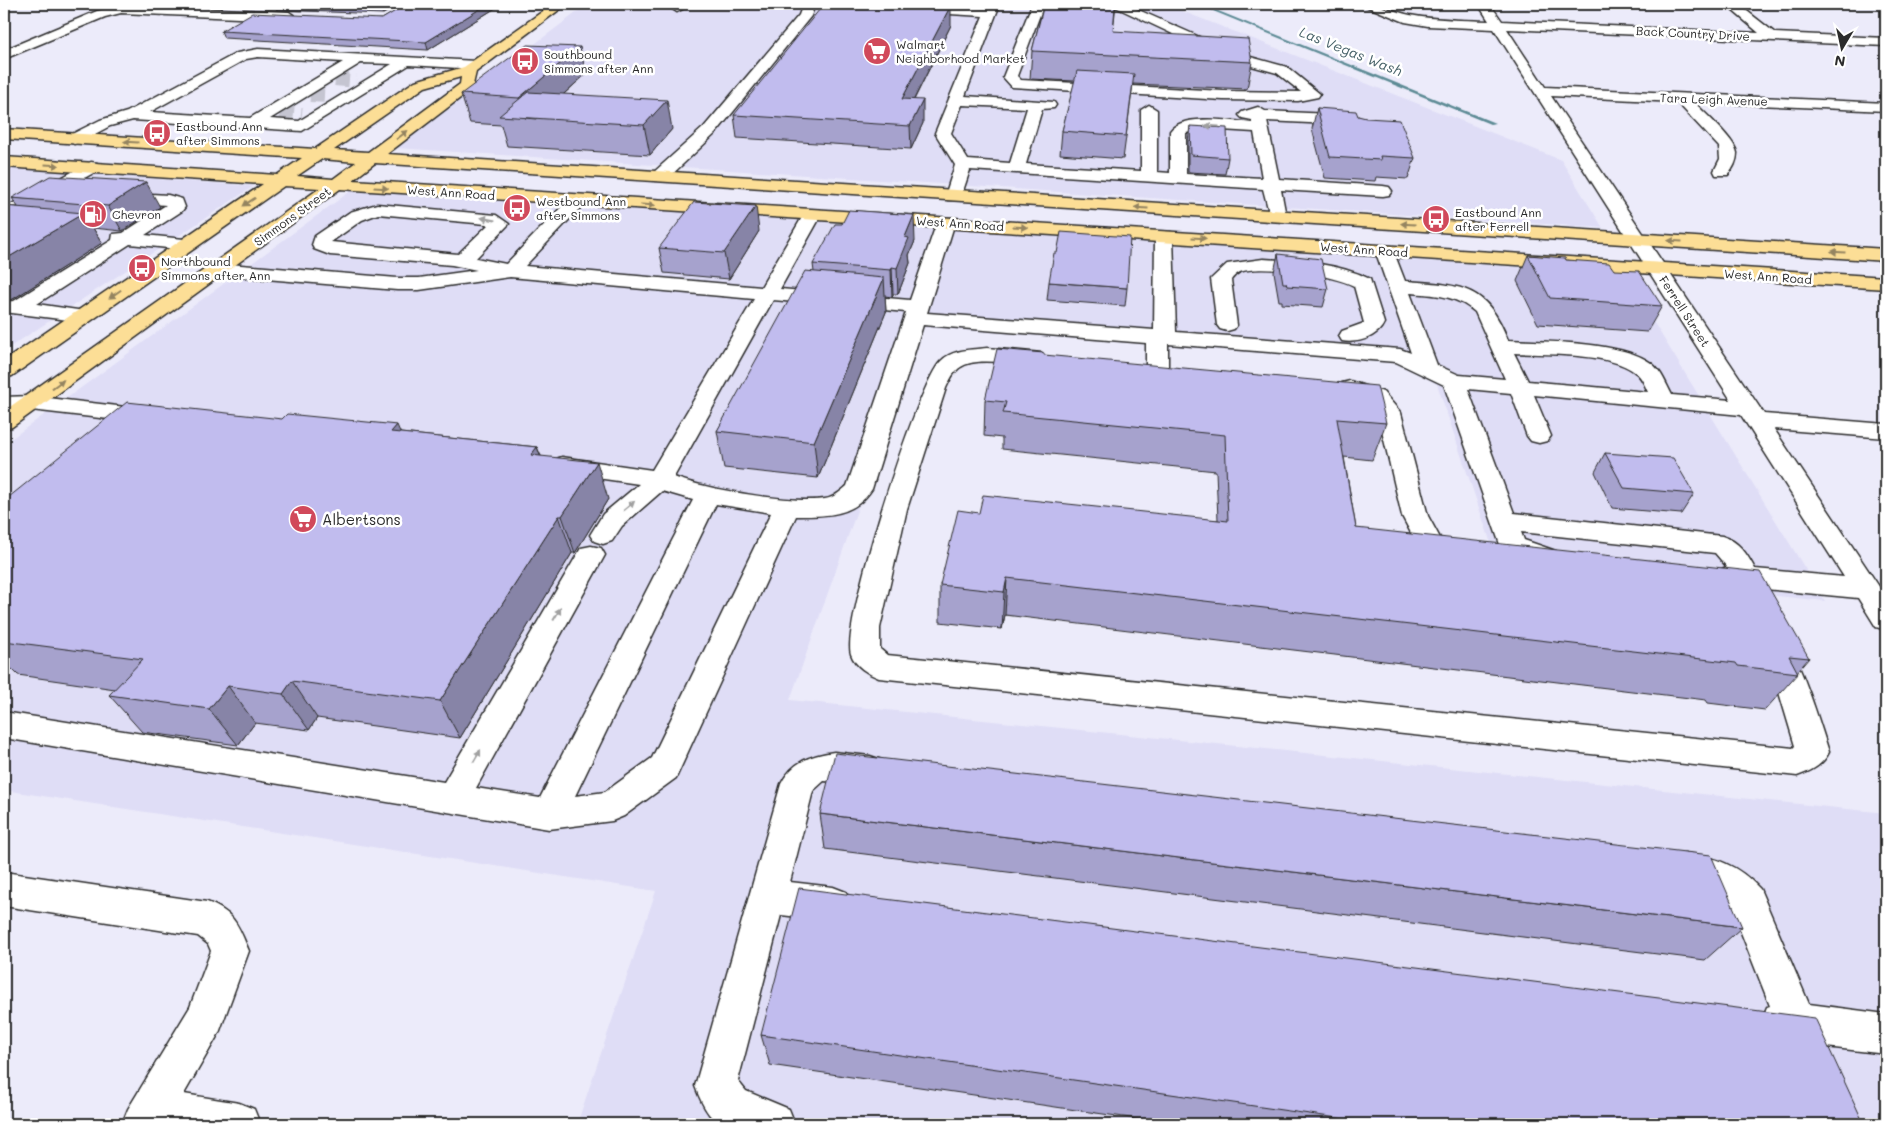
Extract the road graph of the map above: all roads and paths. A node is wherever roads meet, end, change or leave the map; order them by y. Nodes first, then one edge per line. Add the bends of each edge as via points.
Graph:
1 (203, 4) edge
2 (561, 4) edge
3 (849, 4) edge
4 (1038, 4) edge
5 (1116, 4) edge
6 (1367, 4) edge
7 (1484, 4) edge
8 (1730, 4) edge
9 (992, 8) edge
10 (951, 10) junction
11 (188, 11) junction
12 (1132, 11) junction
13 (811, 12) edge
14 (306, 16) edge
15 (883, 19) edge
16 (1118, 25) dead end
17 (1499, 25) junction
18 (1772, 37) junction
19 (1886, 42) edge
20 (4, 55) edge
21 (1230, 56) junction
22 (1202, 57) edge
23 (407, 61) junction
24 (473, 67) junction
25 (327, 91) junction
26 (1542, 91) junction
27 (1255, 97) junction
28 (1681, 97) junction
29 (956, 100) junction
30 (1036, 104) junction
31 (1064, 106) dead end
32 (1886, 107) edge
33 (1130, 109) edge
34 (1189, 112) dead end
35 (132, 115) junction
36 (1355, 120) edge
37 (1260, 122) junction
38 (253, 123) junction
39 (4, 134) edge
40 (74, 139) junction
41 (320, 153) junction
42 (372, 157) junction
43 (4, 162) edge
44 (963, 165) junction
45 (91, 167) junction
46 (1016, 168) junction
47 (1722, 171) dead end
48 (660, 176) junction
49 (1148, 177) junction
50 (1178, 179) junction
51 (280, 181) junction
52 (335, 185) junction
53 (1271, 185) junction
54 (1383, 191) dead end
55 (50, 192) junction
56 (79, 194) edge
57 (99, 195) edge
58 (954, 196) junction
59 (578, 200) junction
60 (813, 214) junction
61 (1277, 216) junction
62 (946, 222) junction
63 (7, 224) edge
64 (98, 236) dead end
65 (1164, 236) junction
66 (126, 239) junction
67 (1639, 239) junction
68 (187, 244) junction
69 (1384, 250) junction
70 (1886, 255) edge
71 (462, 262) junction
72 (217, 269) junction
73 (1658, 269) junction
74 (510, 271) junction
75 (1886, 283) edge
76 (1397, 286) junction
77 (767, 293) junction
78 (11, 308) edge
79 (916, 313) junction
80 (84, 316) junction
81 (1228, 334) junction
82 (1161, 337) junction
83 (1352, 344) junction
84 (1500, 346) junction
85 (1063, 361) edge
86 (1129, 366) edge
87 (1427, 367) junction
88 (1157, 368) junction
89 (1186, 370) edge
90 (4, 371) edge
91 (1454, 381) junction
92 (1329, 385) edge
93 (1520, 388) junction
94 (1663, 401) junction
95 (30, 403) junction
96 (4, 404) edge
97 (1752, 415) junction
98 (175, 420) edge
99 (4, 422) edge
100 (1886, 431) edge
101 (1539, 436) dead end
102 (544, 463) edge
103 (659, 480) junction
104 (708, 495) junction
105 (787, 507) junction
106 (1504, 521) junction
107 (1495, 551) junction
108 (1568, 560) edge
109 (1706, 573) edge
110 (1746, 577) junction
111 (1866, 589) junction
112 (1886, 619) edge
113 (4, 725) edge
114 (903, 774) edge
115 (453, 798) junction
116 (549, 814) junction
117 (1655, 865) edge
118 (4, 888) edge
119 (767, 896) junction
120 (866, 908) edge
121 (1746, 1016) edge
122 (1795, 1022) junction
123 (1886, 1034) edge
124 (1821, 1082) edge
125 (148, 1117) edge
126 (239, 1124) edge
127 (774, 1124) edge

1 - 11 street
2 - 24 main road
3 - 10 street
4 - 27 street via 1010,78 1017,84
5 - 12 street
6 - 17 street, Back Country Drive via 1418,20
7 - 17 street, Ferrell Street
8 - 18 street
9 - 10 street
9 - 29 street
10 - 15 street via 939,20
11 - 14 street
11 - 20 street via 135,8 108,12
12 - 16 street
12 - 21 street
13 - 48 street via 710,130
17 - 18 street, Back Country Drive
17 - 26 street, Ferrell Street
18 - 19 street, Back Country Drive
21 - 22 street
21 - 27 street via 1282,70 1313,94 1304,98
23 - 24 street
23 - 25 street
23 - 25 street via 390,72
24 - 41 main road via 420,84
42 -> 24 main road, Simmons Street via 467,86
25 - 35 street via 258,53 242,56
25 - 38 street
25 - 38 street via 302,126
26 - 28 street, Tara Leigh Avenue
26 - 67 street, Ferrell Street
27 - 37 street
28 - 32 street, Tara Leigh Avenue
28 - 47 street via 1727,146 1730,155
29 - 30 street
29 - 44 street via 943,133
30 - 31 street
30 - 46 street
33 - 49 street via 1154,110
34 - 37 street
35 - 38 street
35 - 40 street via 105,123
36 - 37 street
37 -> 50 street via 1181,128 1178,131
37 - 53 street
39 - 40 main road, West Ann Road
41 -> 40 main road, West Ann Road
41 - 42 main road, West Ann Road
41 - 51 main road
42 - 48 main road, West Ann Road
42 - 52 main road, Simmons Street
43 -> 45 main road, West Ann Road
44 - 46 street
44 - 58 street
45 - 51 main road, West Ann Road
45 - 55 street
46 - 49 street
48 - 58 main road, West Ann Road
49 - 50 street
50 - 53 street
51 - 52 main road, West Ann Road
51 -> 68 main road
52 -> 59 main road, West Ann Road
52 - 72 main road, Simmons Street
53 - 54 street
53 - 61 street
55 - 56 street
55 - 63 street
57 - 66 street via 176,203 176,207
61 -> 58 main road, West Ann Road
58 - 62 main road
59 -> 60 main road, West Ann Road
59 - 74 street
60 - 62 main road, West Ann Road
60 - 77 street
67 -> 61 main road, West Ann Road
62 -> 65 main road, West Ann Road
62 - 79 street
64 - 66 street
65 -> 69 main road, West Ann Road
65 - 82 street
66 - 68 street
66 - 78 street
70 -> 67 main road, West Ann Road
67 - 73 street, Ferrell Street
68 -> 80 main road
69 - 73 main road, West Ann Road
69 - 76 street
71 -> 71 street via 500,224 498,222 376,210 356,216 322,240 321,245
71 - 74 street
72 - 74 street via 397,284 419,284
95 -> 72 main road, Simmons Street
73 - 75 main road, West Ann Road
73 - 97 street, Ferrell Street
74 - 77 street
76 - 84 street via 1470,298 1482,308
76 - 87 street
77 - 79 street
77 - 103 street
78 - 80 street
79 - 82 street
79 - 105 street via 859,489 846,501 829,508
80 - 90 main road
81 - 82 street
81 - 83 street
81 - 83 street via 1221,279 1226,272 1250,265 1311,269 1349,276 1363,284 1374,323
82 - 88 street
83 - 87 street via 1400,356
84 - 93 street
84 - 94 street via 1633,359 1645,368
85 - 110 street via 987,355 958,358 947,367 935,388 894,509 865,628 865,653 879,666 1797,762 1813,752 1793,689
86 - 88 street
87 - 91 street
88 - 89 street
91 - 93 street
91 - 106 street
92 - 107 street via 1349,388 1374,398 1389,414 1415,516 1430,544 1466,558
93 - 94 street
93 - 101 street
94 - 97 street
95 - 96 street
95 - 98 street
95 - 99 main road, Simmons Street
97 - 100 street
97 - 111 street, Ferrell Street
102 - 103 street
103 - 104 street
115 -> 103 street via 612,520
104 - 105 street
104 - 116 street
105 - 116 street via 664,768 612,806
106 - 107 street
106 - 110 street via 1722,545 1730,550
107 - 108 street
109 - 110 street
110 - 111 street
111 - 112 street, Ferrell Street
113 - 115 street
114 - 119 street via 834,766 816,768 798,784
115 - 116 street
117 - 122 street via 1705,872 1730,880 1747,901
118 - 125 street via 207,920 222,932 230,951 205,1019
119 - 120 street
119 - 127 street via 716,1086 732,1107
121 - 122 street
122 - 123 street
122 - 124 street
125 - 126 street

